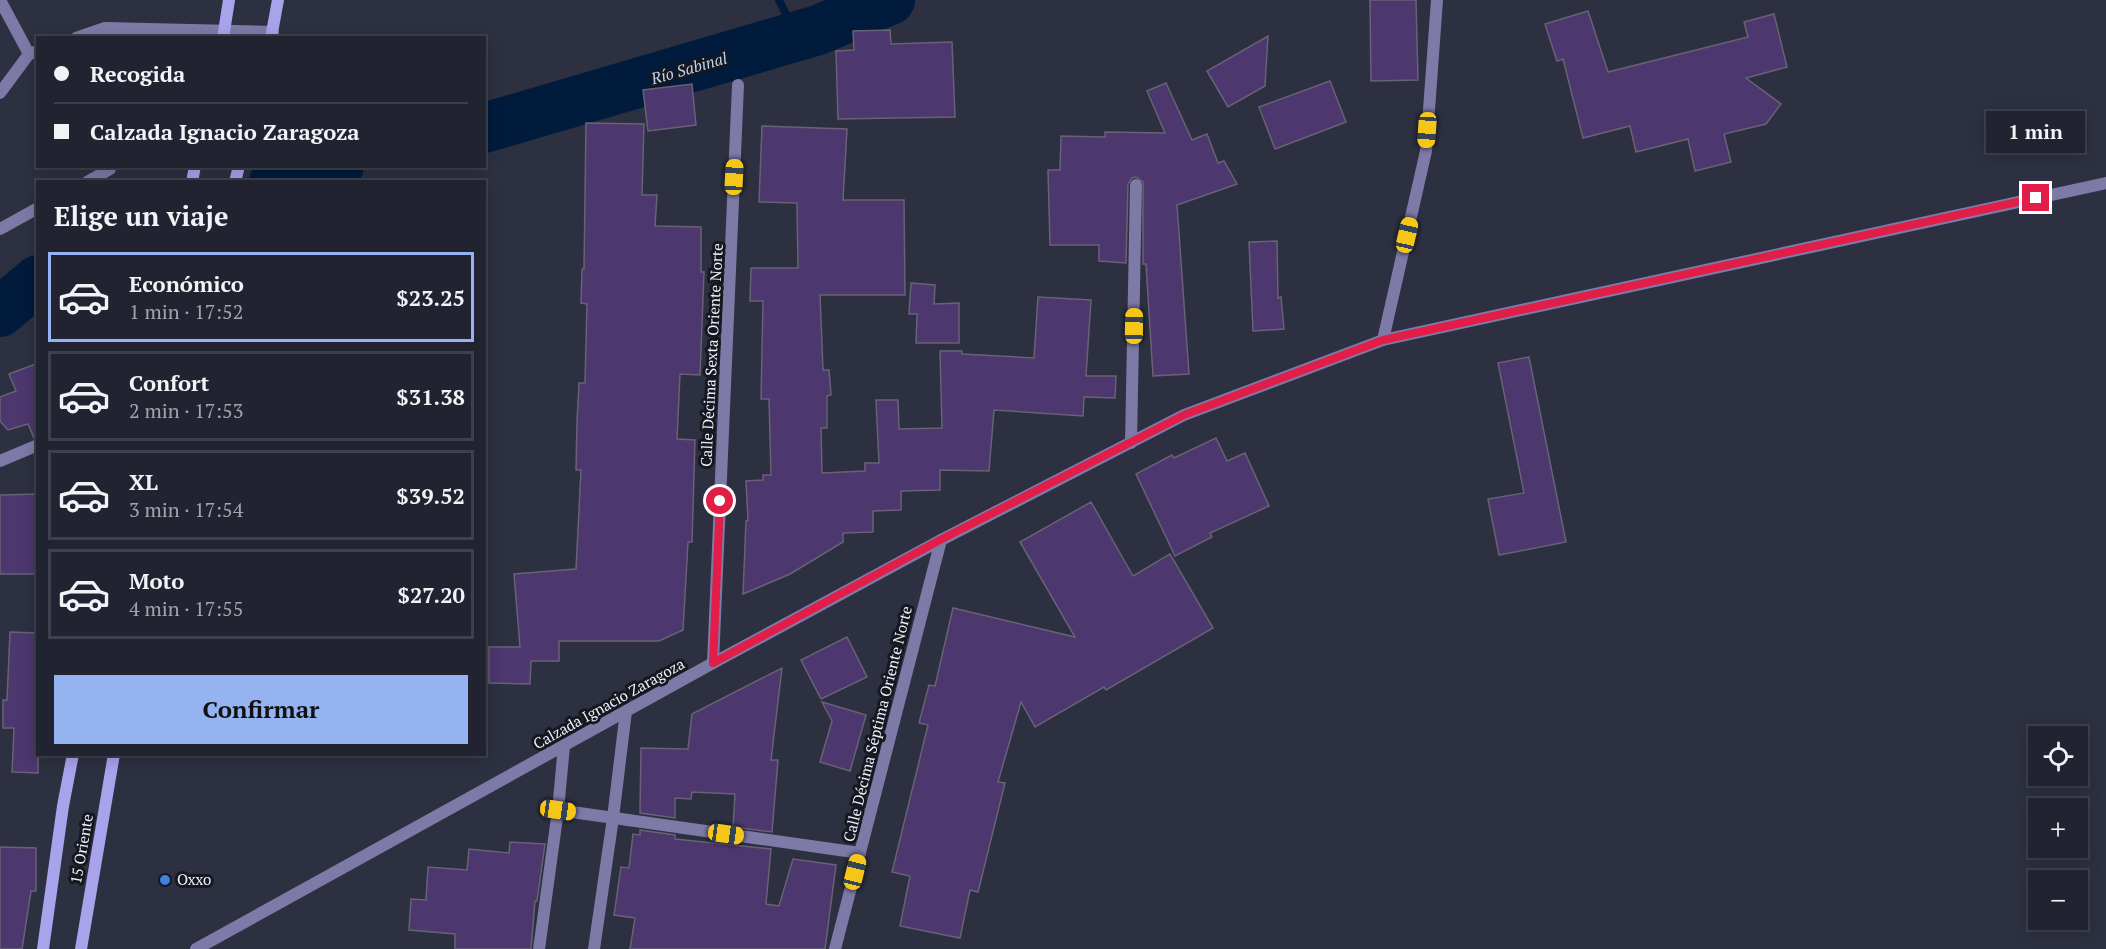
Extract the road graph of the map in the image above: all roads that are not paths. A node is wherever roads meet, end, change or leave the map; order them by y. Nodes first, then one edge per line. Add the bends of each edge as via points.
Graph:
1 (0, 0) edge
2 (230, 0) edge
3 (279, 0) edge
4 (1437, 0) edge
5 (224, 34) edge
6 (272, 35) edge
7 (82, 36) edge
8 (33, 52) edge
9 (738, 85) dead end
10 (0, 93) edge
11 (110, 170) dead end
12 (91, 180) edge
13 (2106, 183) edge
14 (1136, 185) dead end
15 (36, 209) edge
16 (0, 229) edge
17 (1383, 340) junction
18 (1131, 443) junction
19 (36, 446) edge
20 (0, 462) edge
21 (940, 540) junction
22 (713, 663) junction
23 (626, 711) junction
24 (564, 746) junction
25 (73, 756) edge
26 (114, 756) edge
27 (558, 810) junction
28 (613, 818) junction
29 (860, 853) junction
30 (43, 949) edge
31 (81, 949) edge
32 (196, 949) edge
33 (539, 949) edge
34 (594, 949) edge
35 (835, 949) edge

1 - 8 street
2 - 5 main road
3 - 6 main road
4 - 17 street via 1426,152
5 - 6 street
5 - 7 street via 105,28
8 - 10 street
9 - 22 street, Calle Décima Sexta Oriente Norte
11 - 12 street
13 - 17 street, Calzada Ignacio Zaragoza
14 - 18 street
15 - 16 street
17 - 18 street, Calzada Ignacio Zaragoza via 1184,415
18 - 21 street, Calzada Ignacio Zaragoza
19 - 20 street
21 - 22 street, Calzada Ignacio Zaragoza
21 - 29 street, Calle Décima Séptima Oriente Norte
22 - 23 street, Calzada Ignacio Zaragoza
23 - 24 street, Calzada Ignacio Zaragoza
23 - 28 street
24 - 27 street
24 - 32 street, Calzada Ignacio Zaragoza
25 - 30 main road, 15 Oriente
26 - 31 main road, 15 Oriente
27 - 28 street
27 - 33 street
28 - 29 street
28 - 34 street
29 - 35 street, Calle Décima Séptima Oriente Norte

